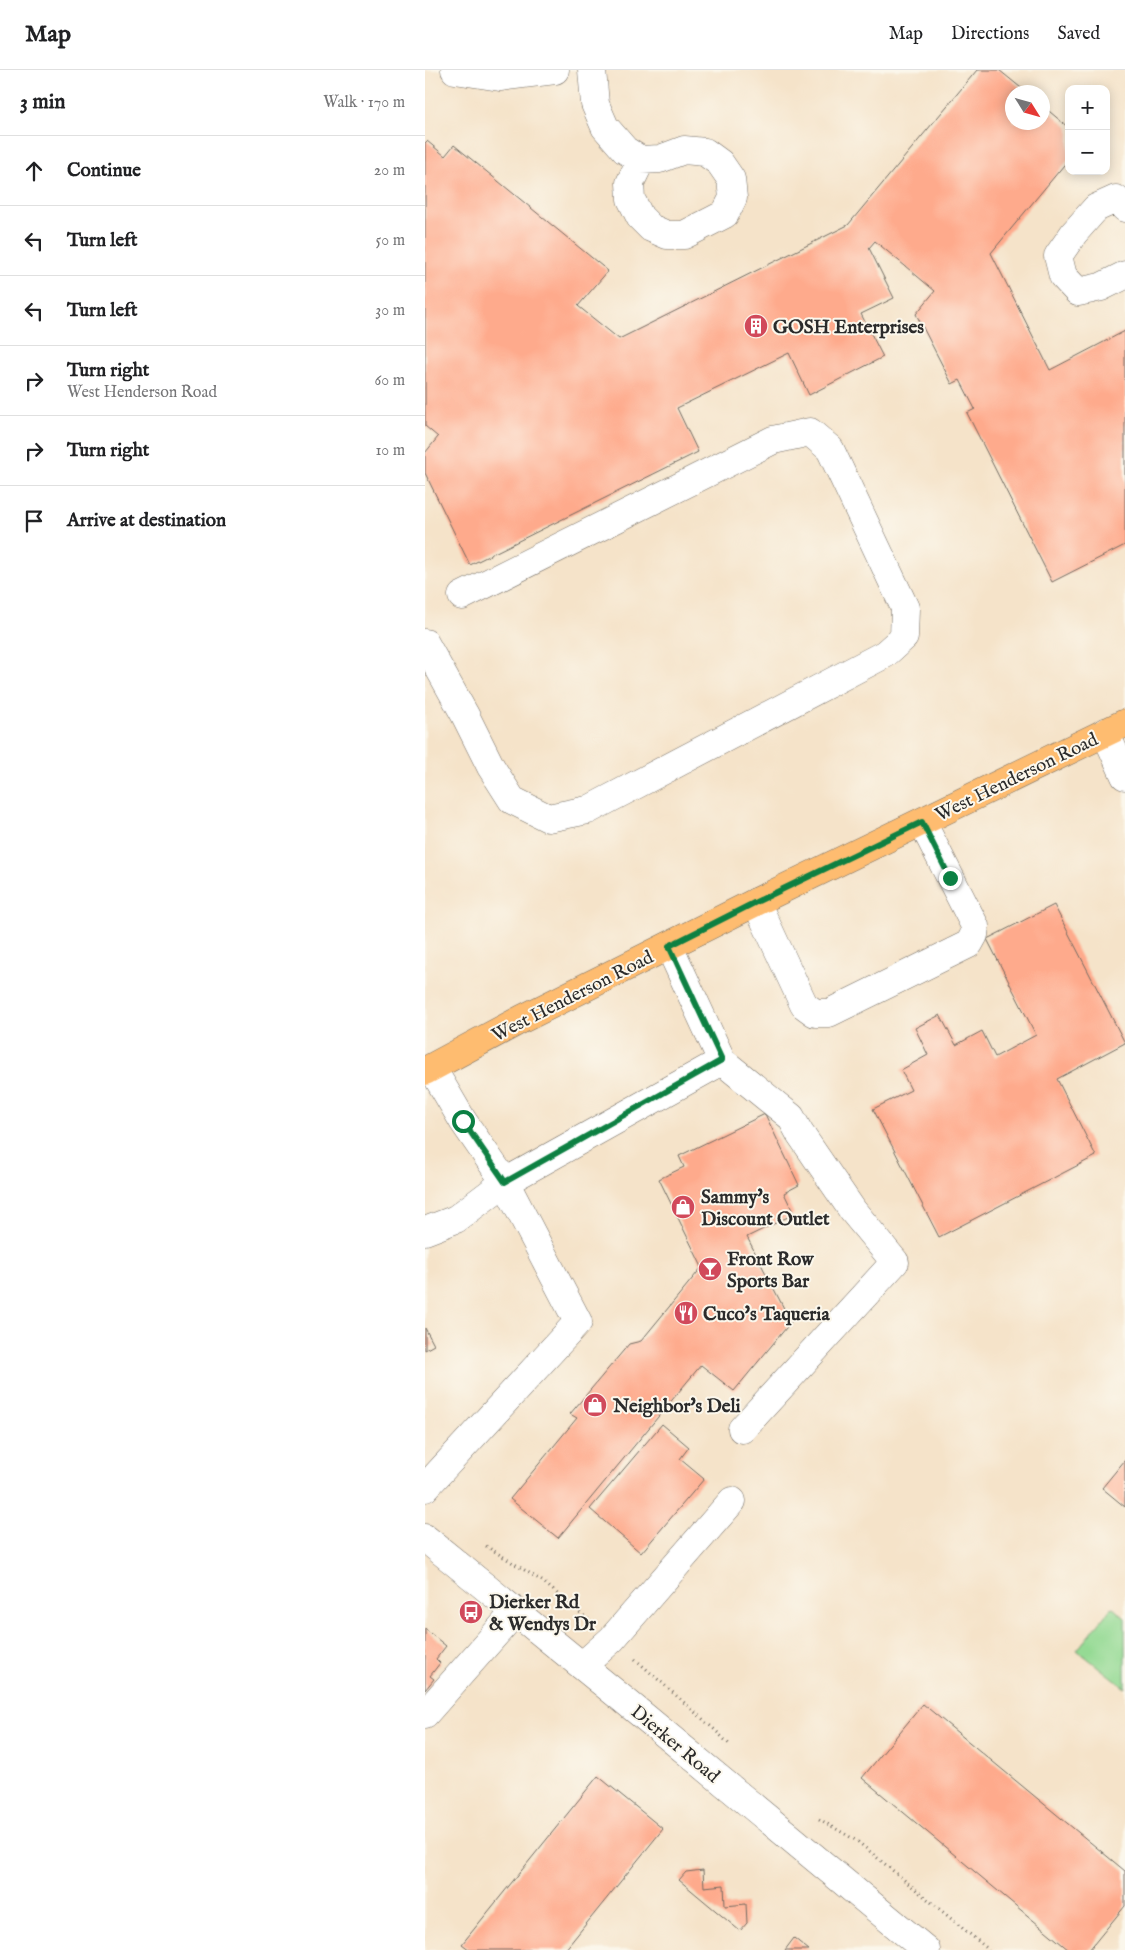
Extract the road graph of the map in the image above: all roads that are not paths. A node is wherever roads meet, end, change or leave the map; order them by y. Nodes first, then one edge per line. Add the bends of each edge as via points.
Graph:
1 (455, 70) edge
2 (555, 70) edge
3 (592, 70) edge
4 (641, 160) dead end
5 (1125, 208) edge
6 (1125, 275) edge
7 (462, 596) dead end
8 (425, 643) edge
9 (1115, 728) edge
10 (1125, 776) edge
11 (922, 822) junction
12 (756, 902) junction
13 (669, 946) junction
14 (722, 1060) junction
15 (429, 1070) edge
16 (505, 1182) junction
17 (425, 1231) edge
18 (741, 1429) dead end
19 (425, 1488) edge
20 (732, 1501) dead end
21 (425, 1538) edge
22 (515, 1612) junction
23 (582, 1666) junction
24 (425, 1714) edge
25 (926, 1950) edge

1 - 2 street via 500,77
3 - 4 street via 595,104 605,127 625,150
5 - 6 street via 1116,199 1096,208 1058,256 1063,276 1078,292 1101,287
7 - 8 street via 773,440 810,432 830,449 905,608 904,637 885,654 588,810 547,818 512,800
9 - 10 street
9 - 11 main road, West Henderson Road
11 - 12 main road, West Henderson Road
11 - 12 street via 975,926 974,935 969,944 829,1013 815,1012 804,1006
12 - 13 main road, West Henderson Road
13 - 14 street
13 - 15 main road, West Henderson Road via 522,1018
14 - 16 street
14 - 18 street via 791,1118 853,1211 895,1262
15 - 16 street
16 - 17 street via 456,1219
16 - 19 street via 579,1322
20 - 23 street via 612,1639
21 - 22 street, Dierker Road
22 - 23 street, Dierker Road
22 - 24 street
23 - 25 street, Dierker Road

